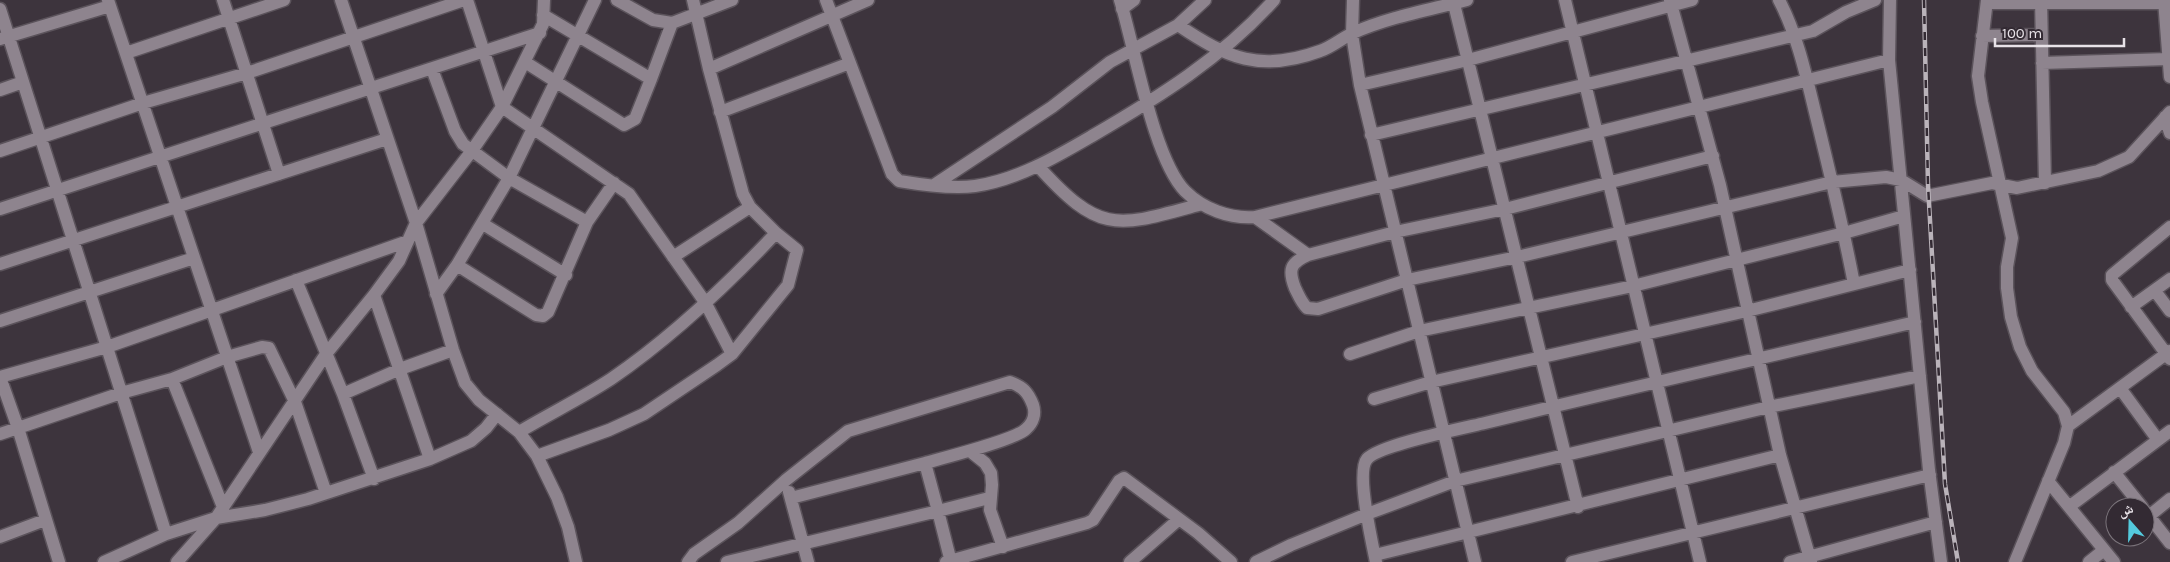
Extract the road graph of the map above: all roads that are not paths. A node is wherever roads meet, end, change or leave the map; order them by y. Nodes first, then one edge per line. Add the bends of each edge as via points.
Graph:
1 (223, 0) edge
2 (284, 0) edge
3 (341, 0) edge
4 (466, 0) edge
5 (544, 0) edge
6 (595, 0) edge
7 (616, 0) edge
8 (693, 0) edge
9 (732, 0) edge
10 (826, 0) edge
11 (868, 0) edge
12 (1134, 0) edge
13 (1206, 0) edge
14 (1274, 0) edge
15 (1353, 0) edge
16 (1466, 0) edge
17 (1565, 0) edge
18 (1692, 0) edge
19 (1779, 0) edge
20 (1874, 0) edge
21 (1890, 0) edge
22 (1453, 2) edge
23 (1987, 2) edge
24 (2041, 2) edge
25 (2166, 2) edge
26 (109, 3) edge
27 (1671, 3) edge
28 (1121, 4) edge
29 (0, 9) edge
30 (696, 13) junction
31 (543, 15) junction
32 (832, 16) junction
33 (230, 20) junction
34 (672, 23) junction
35 (1178, 25) junction
36 (1573, 32) junction
37 (540, 33) junction
38 (1352, 34) junction
39 (578, 35) junction
40 (1793, 35) junction
41 (2041, 35) junction
42 (1982, 36) junction
43 (354, 37) junction
44 (4, 38) edge
45 (1133, 48) junction
46 (483, 52) junction
47 (1222, 52) junction
48 (126, 53) junction
49 (1687, 59) junction
50 (1468, 60) junction
51 (1889, 60) junction
52 (2168, 60) junction
53 (525, 62) junction
54 (850, 63) junction
55 (2042, 63) junction
56 (432, 69) junction
57 (709, 69) junction
58 (247, 73) junction
59 (2170, 77) edge
60 (651, 79) junction
61 (1807, 81) junction
62 (23, 82) junction
63 (556, 82) junction
64 (1585, 84) junction
65 (1360, 85) junction
66 (370, 88) junction
67 (0, 90) edge
68 (143, 103) junction
69 (1148, 104) junction
70 (1700, 106) junction
71 (502, 107) junction
72 (1480, 109) junction
73 (720, 112) junction
74 (2168, 115) edge
75 (264, 125) junction
76 (531, 128) junction
77 (1597, 132) junction
78 (2170, 133) edge
79 (1371, 135) junction
80 (42, 137) junction
81 (387, 139) junction
82 (0, 151) edge
83 (471, 152) junction
84 (1713, 156) junction
85 (161, 157) junction
86 (1492, 158) junction
87 (1038, 166) junction
88 (279, 174) junction
89 (509, 178) junction
90 (1901, 180) junction
91 (1609, 182) junction
92 (1832, 182) junction
93 (614, 183) junction
94 (2001, 183) junction
95 (2045, 183) junction
96 (934, 185) junction
97 (1383, 185) junction
98 (58, 190) junction
99 (1202, 204) junction
100 (177, 207) junction
101 (750, 207) junction
102 (1725, 207) junction
103 (0, 209) edge
104 (1505, 209) junction
105 (1904, 216) junction
106 (1255, 217) junction
107 (587, 222) junction
108 (416, 223) junction
109 (483, 224) junction
110 (2170, 227) edge
111 (1620, 231) junction
112 (1395, 232) junction
113 (776, 233) junction
114 (1844, 233) junction
115 (74, 240) junction
116 (408, 241) junction
117 (1308, 255) junction
118 (674, 257) junction
119 (1517, 257) junction
120 (194, 258) junction
121 (1736, 260) junction
122 (0, 264) edge
123 (457, 265) junction
124 (1910, 270) junction
125 (566, 275) junction
126 (2170, 279) edge
127 (296, 280) junction
128 (1407, 280) junction
129 (1854, 284) junction
130 (1633, 286) junction
131 (2155, 291) junction
132 (90, 293) junction
133 (436, 294) junction
134 (374, 295) junction
135 (705, 302) junction
136 (2131, 307) junction
137 (1530, 308) junction
138 (212, 309) junction
139 (1747, 311) junction
140 (2170, 311) edge
141 (0, 321) edge
142 (1915, 322) junction
143 (1419, 331) junction
144 (1644, 335) junction
145 (107, 347) junction
146 (453, 350) junction
147 (326, 354) junction
148 (732, 354) junction
149 (1350, 354) dead end
150 (2169, 355) edge
151 (1542, 357) junction
152 (228, 358) junction
153 (1758, 359) junction
154 (400, 369) junction
155 (1920, 376) junction
156 (0, 377) edge
157 (172, 379) junction
158 (1656, 381) junction
159 (1431, 382) junction
160 (2120, 388) junction
161 (121, 393) junction
162 (343, 394) junction
163 (1374, 399) dead end
164 (295, 402) junction
165 (1554, 406) junction
166 (1769, 407) junction
167 (497, 414) junction
168 (2068, 426) junction
169 (18, 428) junction
170 (1668, 431) junction
171 (2170, 431) edge
172 (519, 432) junction
173 (1444, 433) junction
174 (0, 434) edge
175 (2158, 440) junction
176 (970, 451) junction
177 (259, 452) junction
178 (1566, 455) junction
179 (1780, 455) junction
180 (537, 456) junction
181 (430, 459) junction
182 (925, 464) junction
183 (2114, 472) junction
184 (1930, 475) junction
185 (374, 478) junction
186 (786, 480) junction
187 (1455, 481) junction
188 (1680, 481) junction
189 (2048, 481) junction
190 (326, 493) junction
191 (2133, 497) edge
192 (791, 498) junction
193 (989, 498) junction
194 (2170, 499) edge
195 (2070, 506) junction
196 (223, 507) junction
197 (1578, 507) junction
198 (2155, 507) edge
199 (1795, 508) junction
200 (938, 511) junction
201 (1367, 514) junction
202 (216, 518) junction
203 (45, 520) junction
204 (1178, 520) junction
205 (1936, 522) junction
206 (2155, 524) edge
207 (1692, 532) junction
208 (1468, 533) junction
209 (166, 534) junction
210 (0, 538) edge
211 (803, 543) junction
212 (2170, 543) edge
213 (1003, 547) junction
214 (2104, 550) junction
215 (761, 558) edge
216 (1375, 558) edge
217 (1810, 559) edge
218 (1592, 560) edge
219 (58, 562) edge
220 (104, 562) edge
221 (178, 562) edge
222 (576, 562) edge
223 (688, 562) edge
224 (727, 562) edge
225 (808, 562) edge
226 (949, 562) edge
227 (1130, 562) edge
228 (1230, 562) edge
229 (1256, 562) edge
230 (1475, 562) edge
231 (1572, 562) edge
232 (1700, 562) edge
233 (1790, 562) edge
234 (1941, 562) edge
235 (2015, 562) edge
236 (2089, 562) edge
237 (2114, 562) edge

1 - 33 street
2 - 33 street
3 - 43 street
4 - 43 street
4 - 46 street
5 - 31 street
6 - 39 street
7 - 34 street via 653,20
8 - 30 street
9 - 30 street
10 - 32 street
11 - 32 street
12 - 28 street
13 - 35 street
14 - 47 street
15 - 38 street
16 - 22 street
17 - 36 street
18 - 27 street
19 - 40 street
20 - 40 street via 1813,31
21 - 51 street
22 - 38 street
22 - 50 street
23 - 24 street
23 - 42 street
24 - 25 street
24 - 41 street
25 - 52 street
26 - 44 street
26 - 48 street
27 - 36 street
27 - 49 street
28 - 45 street
29 - 44 street
30 - 34 street
30 - 57 street
31 - 37 street
31 - 39 street
32 - 54 street
32 - 57 street
33 - 48 street
33 - 58 street
34 - 60 street
35 - 45 street
35 - 47 street
36 - 50 street
36 - 64 street
37 - 46 street
37 - 53 street
38 - 47 street via 1319,51 1275,62 1258,62
38 - 65 street
39 - 60 street
39 - 63 street
40 - 49 street
40 - 61 street
41 - 42 street
41 - 55 street
42 - 94 street via 1978,76
43 - 58 street
43 - 66 street
44 - 62 street
45 - 69 street
45 - 96 street via 1052,107
46 - 56 street
46 - 71 street
47 - 69 street
48 - 68 street
49 - 64 street
49 - 70 street
50 - 65 street
50 - 72 street
51 - 61 street
51 - 90 street
52 - 55 street
52 - 59 street
53 - 63 street
53 - 71 street
54 - 73 street
54 - 96 street via 892,174 899,181
55 - 95 street
56 - 66 street
56 - 83 street via 455,131
57 - 73 street
58 - 68 street
58 - 75 street
60 - 63 street via 634,119 624,125
61 - 70 street
61 - 92 street
62 - 67 street
62 - 80 street
63 - 76 street
64 - 72 street
64 - 77 street
65 - 79 street
66 - 75 street
66 - 81 street
68 - 80 street
68 - 85 street
69 - 87 street
69 - 99 street via 1172,174 1185,191
70 - 77 street
70 - 84 street
71 - 76 street
71 - 83 street
72 - 79 street
72 - 86 street
73 - 101 street via 743,194
74 - 78 street
74 - 95 street via 2129,157 2098,171
75 - 85 street
75 - 88 street
76 - 89 street
76 - 93 street
77 - 86 street
77 - 91 street
79 - 97 street
80 - 82 street
80 - 98 street
81 - 88 street
81 - 108 street
83 - 89 street
83 - 108 street
84 - 91 street
84 - 102 street
85 - 98 street
85 - 100 street
86 - 97 street
86 - 104 street
87 - 96 street via 976,186
87 - 99 street via 1060,191 1082,209 1107,220 1120,222 1148,218
88 - 100 street
89 - 107 street
89 - 109 street
90 - 92 street via 1868,178
90 - 94 street via 1926,196 1992,182
90 - 105 street
91 - 104 street
91 - 111 street
92 - 102 street
92 - 114 street
93 - 107 street
93 - 118 street via 635,200
94 - 95 street via 2016,188
94 - 168 street via 2012,238 2007,267 2011,317 2032,371 2064,412
97 - 106 street
97 - 112 street
98 - 103 street
98 - 115 street
99 - 106 street via 1240,218
100 - 115 street
100 - 120 street
101 - 113 street
101 - 118 street
102 - 111 street
102 - 121 street
104 - 112 street
104 - 119 street
105 - 114 street
105 - 124 street
106 - 117 street
107 - 125 street
108 - 116 street
108 - 133 street
109 - 123 street
109 - 125 street
110 - 136 street via 2112,275 2112,280
111 - 119 street
111 - 130 street
112 - 117 street
112 - 128 street
113 - 135 street
113 - 148 street via 797,250 788,285
114 - 121 street
114 - 129 street
115 - 122 street
115 - 132 street
116 - 127 street
116 - 134 street via 399,260
117 - 128 street via 1290,268 1301,302 1307,308 1318,309
118 - 135 street
119 - 128 street
119 - 137 street
120 - 132 street
120 - 138 street
121 - 130 street
121 - 139 street
123 - 125 street via 536,315 543,316
123 - 133 street
124 - 129 street
124 - 142 street
126 - 131 street
127 - 138 street
127 - 147 street
128 - 143 street
129 - 139 street
130 - 137 street
130 - 144 street
131 - 136 street
131 - 140 street
132 - 141 street
132 - 145 street
133 - 146 street
134 - 147 street
134 - 154 street
135 - 148 street
135 - 172 street via 609,380
136 - 150 street
137 - 143 street
137 - 151 street
138 - 145 street
138 - 152 street
139 - 144 street
139 - 153 street
142 - 153 street
142 - 155 street
143 - 149 street
143 - 159 street
144 - 151 street
144 - 158 street
145 - 156 street
145 - 161 street
146 - 154 street
146 - 167 street via 471,393
147 - 162 street
147 - 164 street
148 - 180 street via 644,414
150 - 160 street
151 - 159 street
151 - 165 street
152 - 157 street
152 - 164 street via 262,347 269,348
152 - 177 street
153 - 158 street
153 - 166 street
154 - 162 street
154 - 181 street
155 - 166 street
155 - 184 street
156 - 169 street
157 - 161 street
157 - 196 street
158 - 165 street
158 - 170 street
159 - 163 street
159 - 173 street
160 - 168 street
160 - 175 street
161 - 169 street
161 - 209 street
162 - 185 street
164 - 177 street
164 - 190 street
165 - 173 street
165 - 178 street
166 - 170 street
166 - 179 street
167 - 172 street
167 - 181 street via 471,441
168 - 189 street
169 - 174 street
169 - 203 street
170 - 178 street
170 - 188 street
171 - 175 street
172 - 180 street
173 - 187 street
173 - 201 street via 1378,451 1368,458 1362,468
175 - 183 street
176 - 182 street
176 - 186 street via 1025,431 1032,422 1034,408 1023,387 1010,382 853,429 837,437
176 - 193 street via 991,473
177 - 196 street
178 - 187 street
178 - 197 street
179 - 188 street
179 - 199 street
180 - 222 street via 557,497
181 - 185 street
182 - 192 street
182 - 200 street
183 - 191 street
183 - 195 street
184 - 199 street
184 - 205 street
185 - 190 street
186 - 192 street
186 - 223 street
187 - 201 street
187 - 208 street
188 - 197 street
188 - 207 street
189 - 195 street
189 - 235 street
190 - 202 street via 265,510
192 - 211 street
193 - 200 street
193 - 213 street
194 - 198 street
195 - 214 street
196 - 202 street
197 - 208 street
199 - 207 street
199 - 217 street
200 - 211 street
200 - 226 street
201 - 216 street
201 - 229 street
202 - 209 street
202 - 221 street
203 - 210 street
203 - 219 street
204 - 213 street via 1124,478 1093,520
204 - 227 street
204 - 228 street
205 - 217 street
205 - 234 street
206 - 212 street
207 - 218 street
207 - 232 street
208 - 216 street
208 - 230 street
209 - 220 street
211 - 215 street
211 - 225 street
213 - 226 street
214 - 236 street
214 - 237 street
215 - 224 street
217 - 233 street
218 - 231 street

